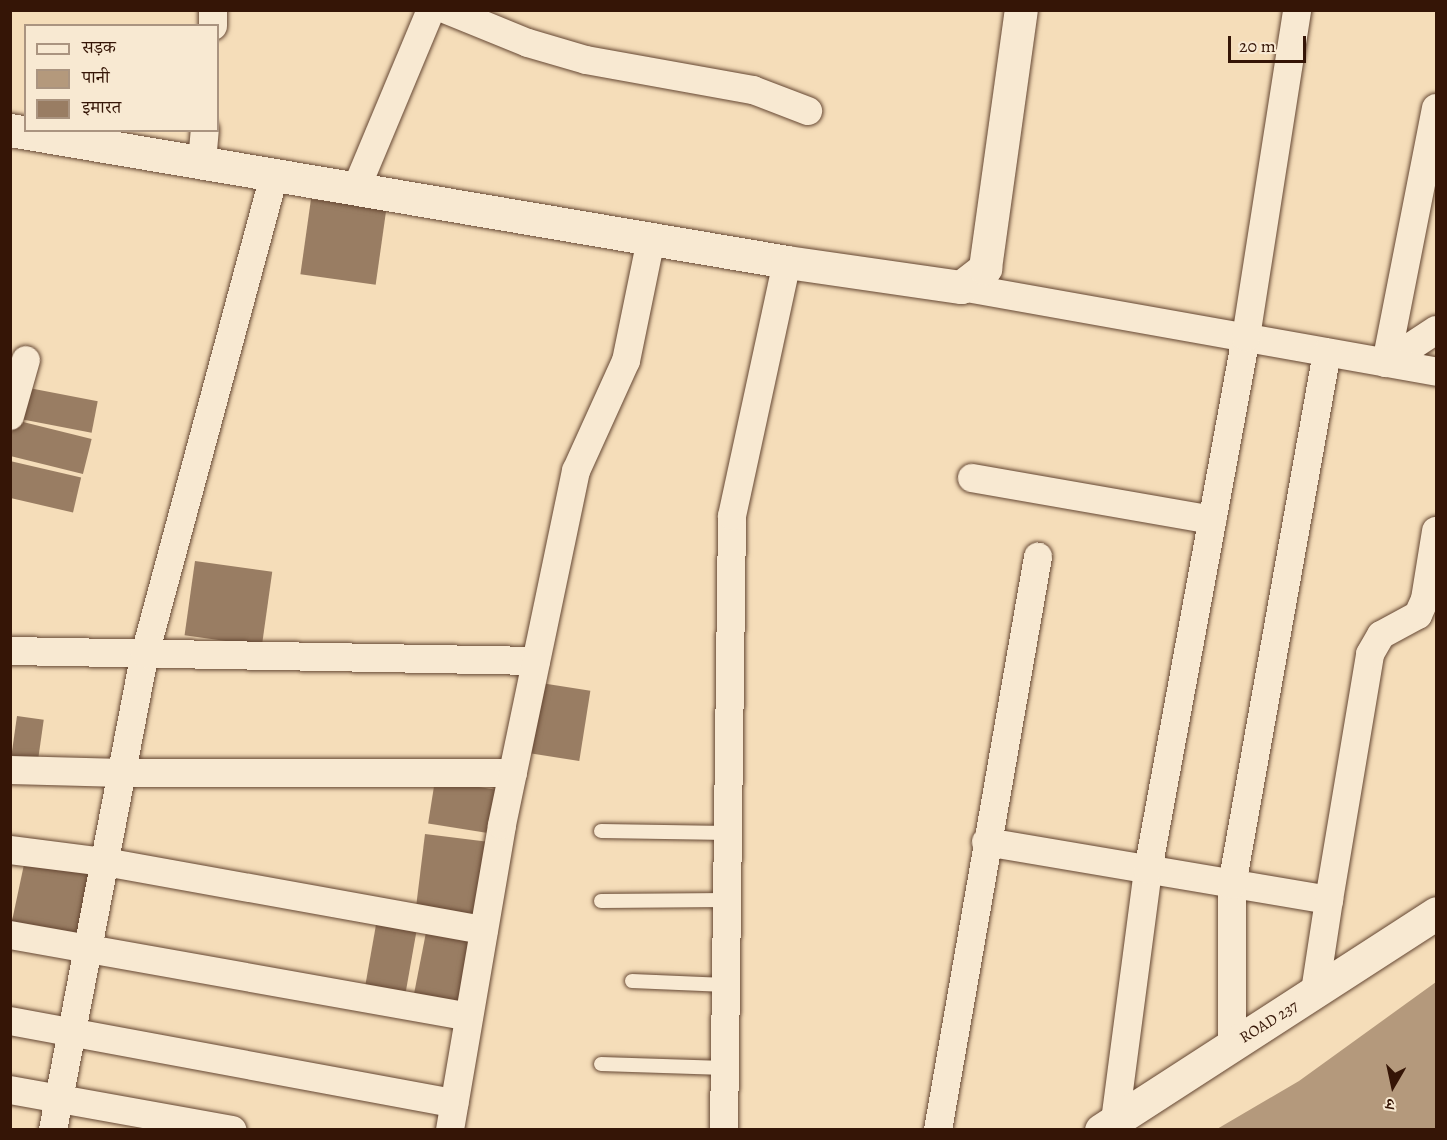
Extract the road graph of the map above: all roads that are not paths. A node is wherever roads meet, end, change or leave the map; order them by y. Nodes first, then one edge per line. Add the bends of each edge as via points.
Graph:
1 (431, 10) edge
2 (447, 10) edge
3 (1021, 10) edge
4 (1297, 10) edge
5 (808, 111) dead end
6 (1436, 111) edge
7 (10, 130) edge
8 (205, 132) edge
9 (202, 162) junction
10 (274, 175) junction
11 (356, 189) junction
12 (1426, 206) edge
13 (651, 239) junction
14 (787, 262) junction
15 (961, 286) junction
16 (1437, 330) edge
17 (1245, 337) junction
18 (1328, 352) junction
19 (26, 360) dead end
20 (1386, 363) junction
21 (1437, 372) edge
22 (10, 416) edge
23 (972, 478) dead end
24 (1212, 520) junction
25 (1437, 531) edge
26 (1038, 556) dead end
27 (10, 651) edge
28 (144, 654) junction
29 (536, 661) junction
30 (10, 770) edge
31 (123, 773) junction
32 (513, 773) junction
33 (601, 831) dead end
34 (728, 833) junction
35 (986, 842) junction
36 (10, 850) edge
37 (105, 862) junction
38 (1148, 870) junction
39 (1232, 885) junction
40 (727, 900) junction
41 (1329, 900) junction
42 (601, 901) dead end
43 (1437, 913) edge
44 (484, 930) junction
45 (10, 935) edge
46 (87, 950) junction
47 (632, 981) dead end
48 (726, 985) junction
49 (1315, 992) junction
50 (469, 1017) junction
51 (10, 1021) edge
52 (72, 1033) junction
53 (1232, 1045) junction
54 (601, 1064) dead end
55 (725, 1068) junction
56 (10, 1090) edge
57 (59, 1099) junction
58 (452, 1116) edge
59 (1108, 1126) edge
60 (53, 1130) edge
61 (232, 1130) edge
62 (724, 1130) edge
63 (938, 1130) edge

1 - 11 street
2 - 5 street via 538,46 586,60 753,90
3 - 15 street via 985,268
4 - 17 street
6 - 12 street
7 - 9 street
8 - 9 street
9 - 10 street
10 - 11 street
10 - 28 street
11 - 13 street
12 - 20 street
13 - 14 street
13 - 29 street via 626,361 576,471
14 - 15 street
14 - 34 street via 732,516
15 - 17 street
16 - 20 street
17 - 18 street
17 - 24 street
18 - 20 street
18 - 39 street
19 - 22 street
20 - 21 street
23 - 24 street
24 - 38 street
25 - 41 street via 1425,599 1418,615 1381,635 1370,654
26 - 35 street
27 - 28 street
28 - 29 street
28 - 31 street
29 - 32 street
30 - 31 street
31 - 32 street
31 - 37 street
32 - 44 street
33 - 34 lane
34 - 40 street
35 - 38 street
35 - 63 street
36 - 37 street
37 - 44 street
37 - 46 street
38 - 39 street
38 - 59 street
39 - 41 street
39 - 53 street
40 - 42 lane
40 - 48 street
41 - 49 street
43 - 49 street, ROAD 237
44 - 50 street
45 - 46 street
46 - 50 street
46 - 52 street
47 - 48 lane
48 - 55 street
49 - 53 street, ROAD 237
50 - 58 street
51 - 52 street
52 - 57 street
52 - 58 street
53 - 59 street, ROAD 237
54 - 55 lane
55 - 62 street
56 - 57 street
57 - 60 street
57 - 61 street

